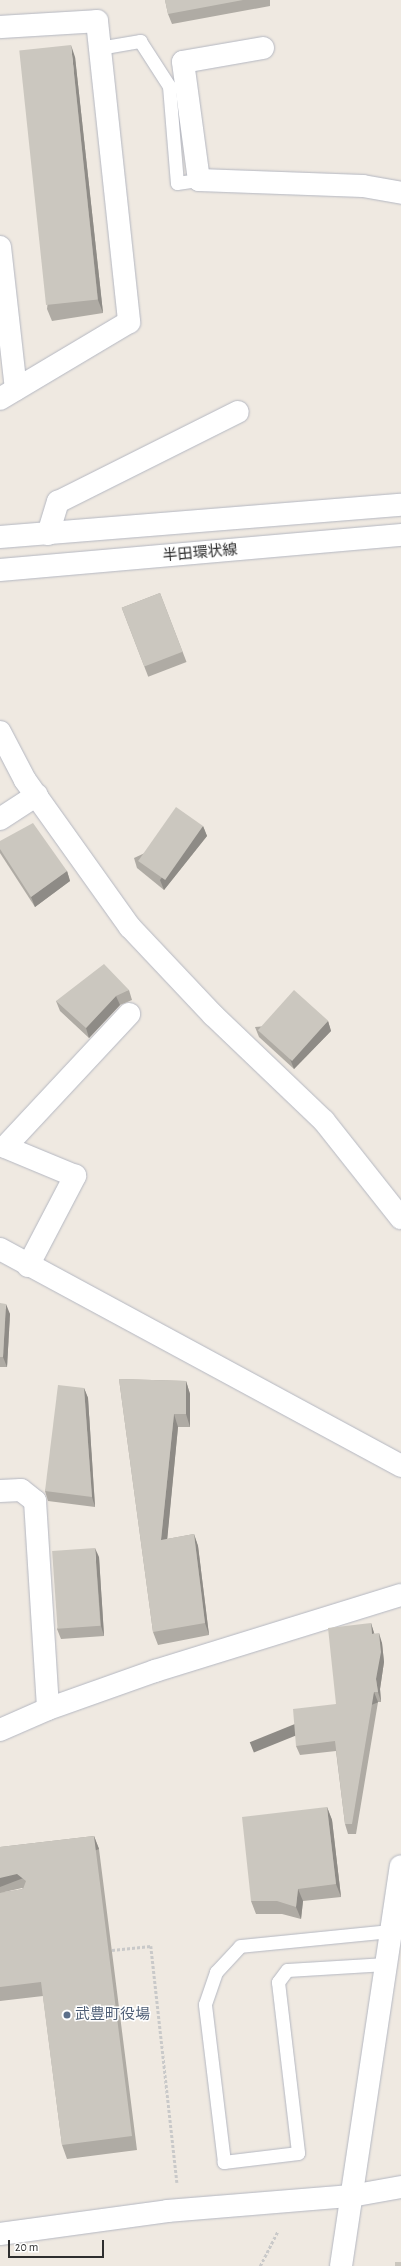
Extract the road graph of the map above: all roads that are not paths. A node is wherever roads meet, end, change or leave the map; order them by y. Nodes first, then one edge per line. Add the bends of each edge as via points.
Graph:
1 (0, 27) edge
2 (99, 48) junction
3 (263, 48) dead end
4 (199, 180) junction
5 (401, 193) edge
6 (0, 248) edge
7 (8, 394) edge
8 (238, 412) dead end
9 (401, 505) edge
10 (48, 534) junction
11 (401, 535) edge
12 (0, 537) edge
13 (0, 570) edge
14 (0, 732) edge
15 (37, 795) junction
16 (0, 819) edge
17 (129, 1014) dead end
18 (401, 1218) edge
19 (0, 1249) edge
20 (28, 1266) junction
21 (401, 1466) edge
22 (0, 1490) edge
23 (401, 1595) edge
24 (48, 1709) junction
25 (0, 1730) edge
26 (400, 1880) edge
27 (391, 1931) junction
28 (386, 1964) junction
29 (401, 2187) edge
30 (351, 2196) junction
31 (0, 2234) edge
32 (341, 2266) edge

1 - 2 street via 97,21
2 - 4 lane via 140,41 169,86 177,183
2 - 7 street via 129,322
3 - 4 street via 183,62
4 - 5 street via 363,186
6 - 7 street
8 - 10 street via 58,502
9 - 10 street, 半田環状線
10 - 12 street, 半田環状線
11 - 13 street, 半田環状線
14 - 15 street via 25,780
15 - 16 street
15 - 18 street via 130,927 213,1016 324,1121
17 - 20 street via 5,1147 75,1176
19 - 20 street
20 - 21 street
22 - 24 street via 21,1490 35,1501
23 - 24 street via 156,1671
24 - 25 street
26 - 27 street
27 - 28 street
27 - 28 lane via 240,1946 216,1972 205,2004 224,2162 298,2153 278,1982 286,1970
28 - 30 street
29 - 30 street
30 - 31 street via 167,2210
30 - 32 street

